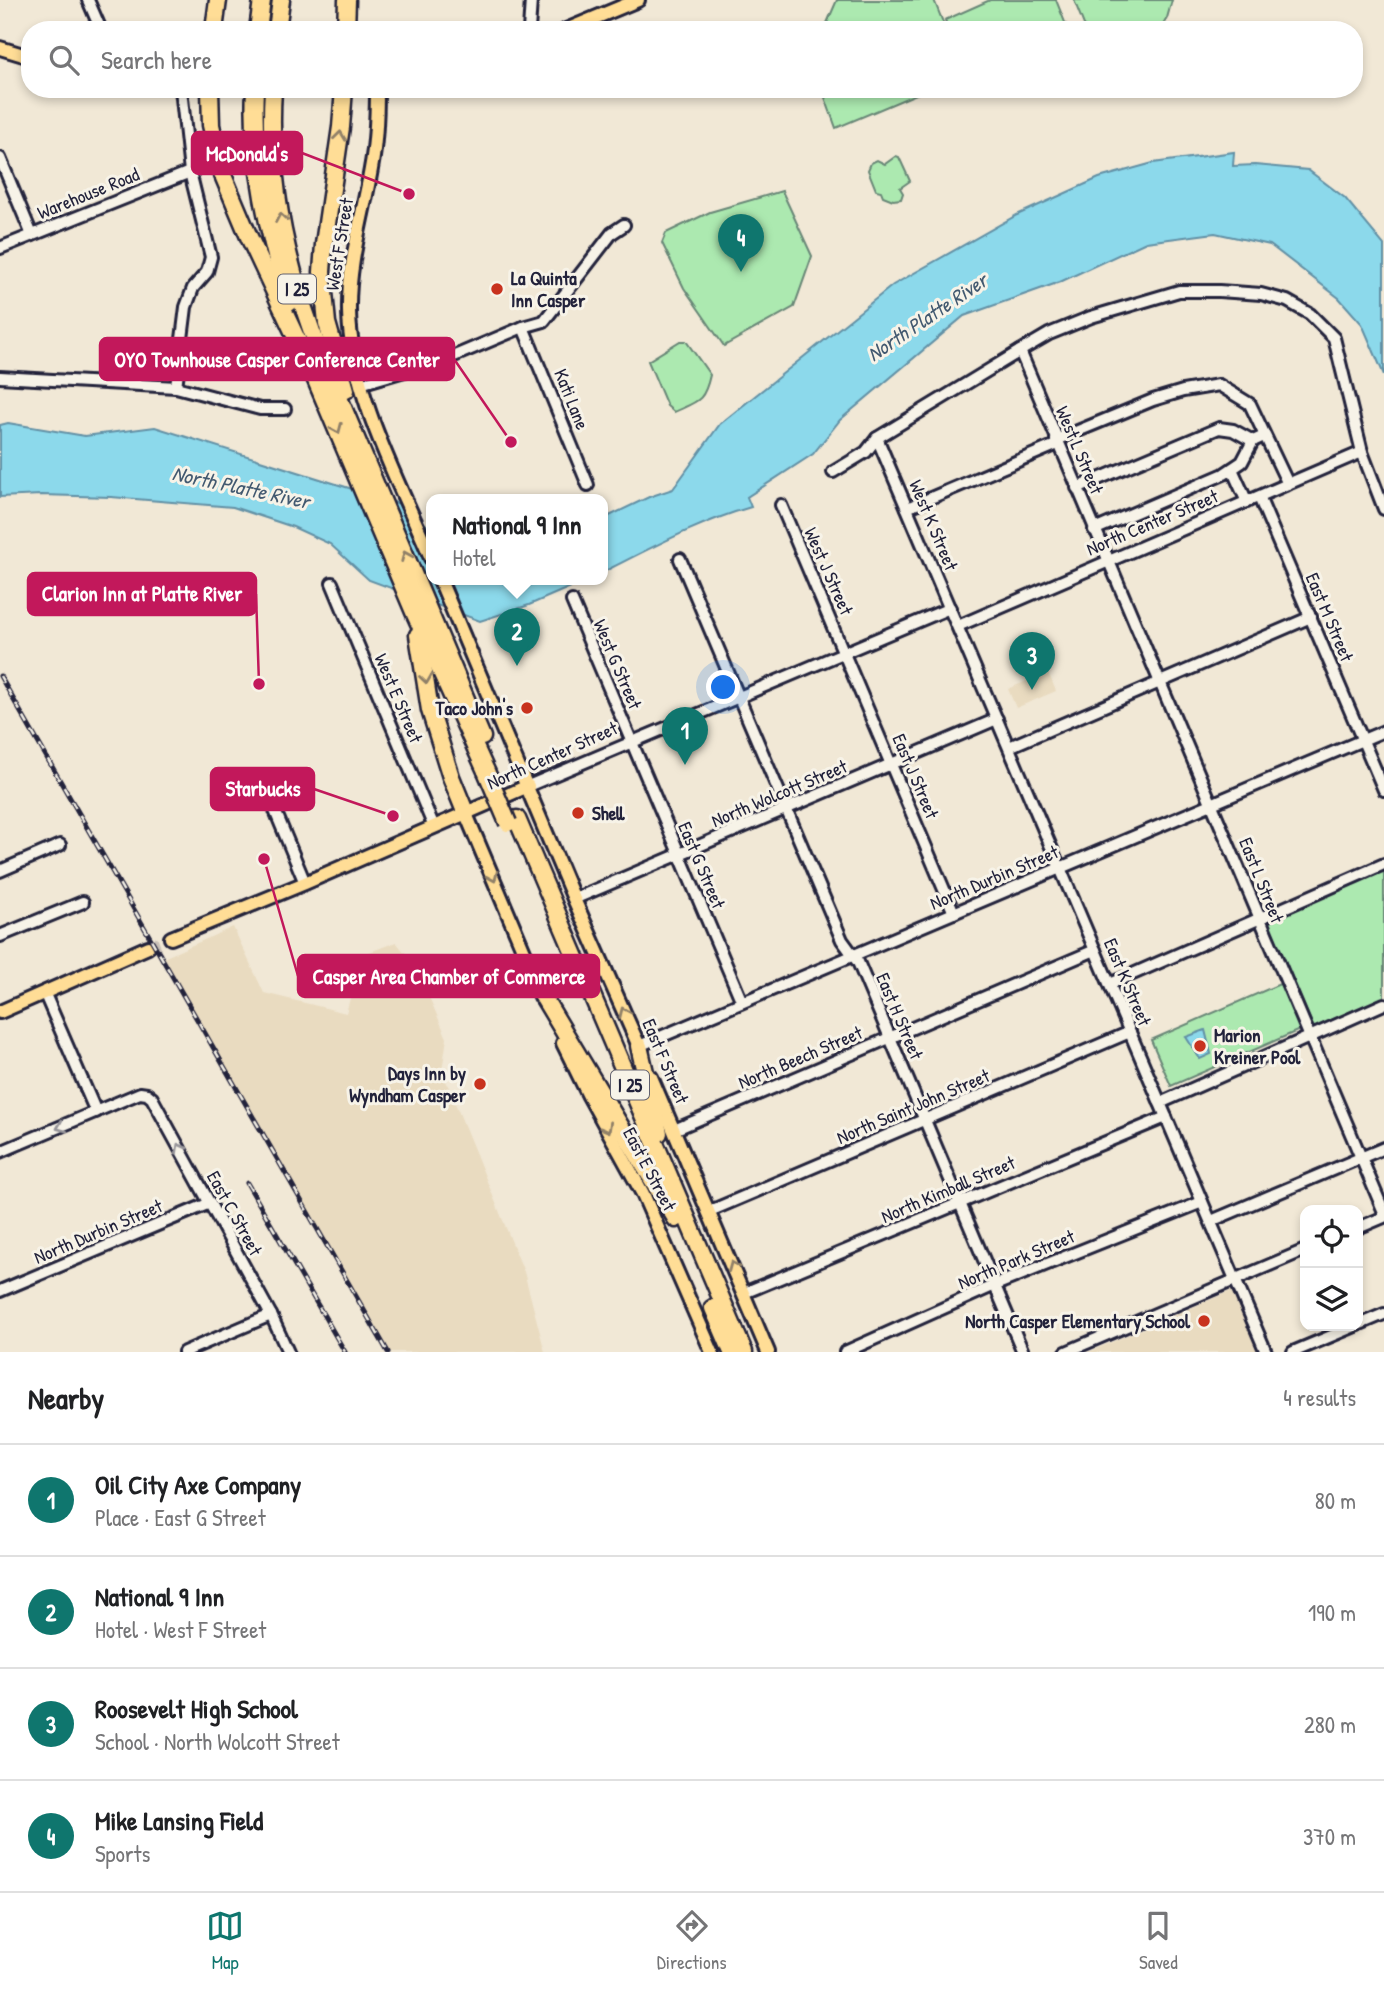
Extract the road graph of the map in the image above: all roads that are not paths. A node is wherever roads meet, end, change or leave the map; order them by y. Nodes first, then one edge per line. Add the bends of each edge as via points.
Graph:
1 (88, 0) edge
2 (218, 0) edge
3 (262, 0) edge
4 (281, 0) edge
5 (347, 0) edge
6 (531, 0) edge
7 (638, 0) edge
8 (97, 21) edge
9 (215, 21) edge
10 (259, 21) edge
11 (278, 21) edge
12 (346, 21) edge
13 (530, 21) edge
14 (588, 21) edge
15 (0, 48) edge
16 (21, 54) edge
17 (182, 98) edge
18 (210, 98) edge
19 (254, 98) edge
20 (273, 98) edge
21 (343, 98) edge
22 (377, 98) edge
23 (0, 158) edge
24 (190, 172) junction
25 (624, 225) dead end
26 (32, 235) junction
27 (0, 248) edge
28 (523, 327) junction
29 (1020, 351) junction
30 (0, 377) edge
31 (315, 378) junction
32 (360, 384) junction
33 (176, 387) junction
34 (285, 409) dead end
35 (877, 438) junction
36 (1259, 439) junction
37 (1057, 442) junction
38 (1362, 452) junction
39 (1232, 469) junction
40 (833, 472) dead end
41 (363, 473) junction
42 (1288, 484) junction
43 (588, 485) dead end
44 (1077, 488) junction
45 (1259, 496) junction
46 (1247, 502) junction
47 (781, 505) dead end
48 (907, 508) junction
49 (1384, 509) edge
50 (1094, 530) junction
51 (426, 546) edge
52 (680, 559) dead end
53 (1107, 562) junction
54 (332, 583) dead end
55 (442, 585) edge
56 (572, 601) dead end
57 (950, 608) junction
58 (414, 612) junction
59 (1311, 617) junction
60 (958, 626) junction
61 (845, 652) junction
62 (1160, 682) junction
63 (740, 696) junction
64 (997, 719) junction
65 (1384, 731) edge
66 (1363, 740) junction
67 (631, 741) junction
68 (1009, 747) junction
69 (892, 764) junction
70 (491, 770) junction
71 (528, 786) junction
72 (1384, 790) edge
73 (1212, 804) junction
74 (274, 808) dead end
75 (788, 808) junction
76 (466, 814) junction
77 (434, 827) junction
78 (60, 845) dead end
79 (679, 855) junction
80 (1384, 864) edge
81 (1060, 868) junction
82 (0, 870) edge
83 (305, 883) junction
84 (574, 899) junction
85 (83, 902) dead end
86 (954, 913) junction
87 (1259, 918) junction
88 (0, 936) edge
89 (171, 938) tunnel mouth
90 (148, 947) tunnel mouth
91 (1096, 950) junction
92 (853, 955) junction
93 (1110, 984) junction
94 (44, 992) junction
95 (542, 995) junction
96 (742, 1002) junction
97 (1384, 1004) edge
98 (0, 1012) edge
99 (1130, 1032) junction
100 (890, 1037) junction
101 (1309, 1037) junction
102 (639, 1046) junction
103 (1160, 1103) junction
104 (96, 1112) junction
105 (1166, 1117) junction
106 (925, 1120) junction
107 (674, 1130) junction
108 (1384, 1148) edge
109 (0, 1152) edge
110 (1360, 1158) junction
111 (1202, 1202) junction
112 (210, 1203) junction
113 (959, 1203) junction
114 (710, 1211) junction
115 (1384, 1215) edge
116 (681, 1217) junction
117 (1211, 1221) junction
118 (1363, 1226) edge
119 (1300, 1252) edge
120 (1236, 1280) junction
121 (995, 1286) junction
122 (0, 1291) edge
123 (744, 1293) junction
124 (1384, 1314) edge
125 (271, 1315) junction
126 (1363, 1323) edge
127 (1343, 1331) edge
128 (184, 1352) edge
129 (288, 1352) edge
130 (712, 1352) edge
131 (732, 1352) edge
132 (744, 1352) edge
133 (768, 1352) edge
134 (845, 1352) edge
135 (1023, 1352) edge
136 (1066, 1352) edge
137 (1266, 1352) edge
138 (1293, 1352) edge

1 - 8 street
2 - 9 highway
3 - 10 highway
4 - 11 highway
5 - 12 highway
6 - 13 street
7 - 14 main road
15 - 16 main road
17 - 24 street
18 - 31 highway via 222,173
19 - 31 highway, I 25 via 267,220
41 -> 20 highway, I 25 via 294,278 276,189
41 -> 21 highway via 323,292 324,244
22 - 32 main road, West F Street via 372,168 350,285 351,338
23 - 26 street
24 - 26 street, Warehouse Road
24 - 33 street via 211,257 186,307
25 - 28 street via 612,233 544,321
26 - 27 street, Warehouse Road
28 - 32 street via 452,357
28 - 43 street, Kati Lane
29 - 35 street
29 - 37 street, West L Street
29 - 38 street via 1091,317 1179,291 1261,293 1310,314 1334,338
30 - 33 street
31 -> 41 highway, I 25
32 - 51 main road, West F Street
33 - 34 street via 260,409
35 - 40 street via 866,452
35 - 48 street, West K Street
36 - 37 street via 1250,404 1219,385 1153,400
36 - 39 street
36 - 42 street
36 - 44 street via 1219,428
37 - 44 street, West L Street
37 - 48 street
38 - 42 street, North Center Street
38 - 49 street
39 - 46 street
39 - 50 street
41 - 58 highway, I 25
70 -> 41 highway, I 25 via 375,483
42 - 45 street, North Center Street
44 - 50 street, West L Street
45 - 46 street, North Center Street
45 - 59 street, East M Street
46 - 53 street, North Center Street
47 - 61 street, West J Street
48 - 57 street, West K Street
50 - 53 street, West L Street
52 - 63 street, East H Street
53 - 60 street, North Center Street
53 - 62 street, East L Street
54 - 77 street, West E Street
55 - 71 main road
56 - 67 street, West G Street
57 - 60 street, West K Street
57 - 61 street, North Center Street
58 - 70 highway, I 25
58 -> 76 highway via 430,710
59 - 62 street
59 - 66 street, East M Street
60 - 64 street, East K Street
61 - 63 street, North Center Street
61 - 69 street, East J Street
62 - 68 street
62 - 73 street, East L Street
63 - 67 street, North Center Street
63 - 75 street, East H Street
64 - 68 street, East K Street
64 - 69 street, North Wolcott Street
65 - 66 street, North Durbin Street
66 - 72 street, East M Street
66 - 73 street, North Durbin Street
67 - 71 street, North Center Street
67 - 79 street, East G Street
68 - 81 street, East K Street
69 - 75 street, North Wolcott Street
69 - 86 street, East J Street
70 - 116 highway, I 25, bridge
71 - 76 main road, North Center Street
71 - 84 main road, East F Street
73 - 81 street, North Durbin Street
73 - 87 street, East L Street
74 - 83 street
75 - 79 street, North Wolcott Street
75 - 92 street, East H Street via 842,940
76 - 77 main road, North Center Street
76 -> 95 main road, East E Street
77 - 83 main road, North Center Street
78 - 82 street
79 - 84 street, North Wolcott Street
79 - 96 street, East G Street
80 - 87 street
81 - 86 street, North Durbin Street
81 - 91 street, East K Street
83 - 89 main road, North Center Street
102 -> 84 main road, East F Street
85 - 88 street
86 - 92 street, North Durbin Street
87 - 93 street
87 - 101 street, East L Street
90 - 94 main road
91 - 93 street, East K Street
91 - 100 street, North Beech Street
92 - 96 street, North Durbin Street
92 - 100 street, East H Street
93 - 99 street, East K Street
94 - 98 main road
94 - 104 street
95 - 116 highway
95 -> 130 main road, East E Street via 588,1094 648,1205
96 - 102 street, North Durbin Street
97 - 101 street
99 - 103 street, East K Street
99 - 106 street, North Saint John Street
100 - 106 street, East H Street
100 - 107 street, North Beech Street
101 - 103 street
101 - 110 street, East L Street
102 - 107 main road, East F Street
102 - 116 highway
103 - 105 street, East K Street
104 -> 109 street
112 -> 104 street, East C Street via 147,1094 139,1093
105 - 111 street, East K Street
105 - 113 street, North Kimball Street
106 - 113 street, East H Street
106 - 114 street, North Saint John Street
107 - 114 main road, East F Street
108 - 110 street
110 - 115 street, East L Street
110 - 117 street
111 - 117 street, East K Street
111 - 121 street, North Park Street
112 - 122 street, North Durbin Street
112 - 125 street, East C Street
113 - 121 street, East H Street
113 - 123 street, North Kimball Street
123 -> 114 main road, East F Street
115 - 118 street
116 - 131 highway, I 25
116 - 132 highway, I 25
117 - 120 street, East K Street
119 - 120 street
120 - 136 street
120 - 137 street, East K Street
121 - 134 street, North Park Street
121 - 135 street, East H Street
123 - 133 main road, East F Street
124 - 126 street
125 - 128 street
125 - 129 street, East C Street
127 - 138 street

